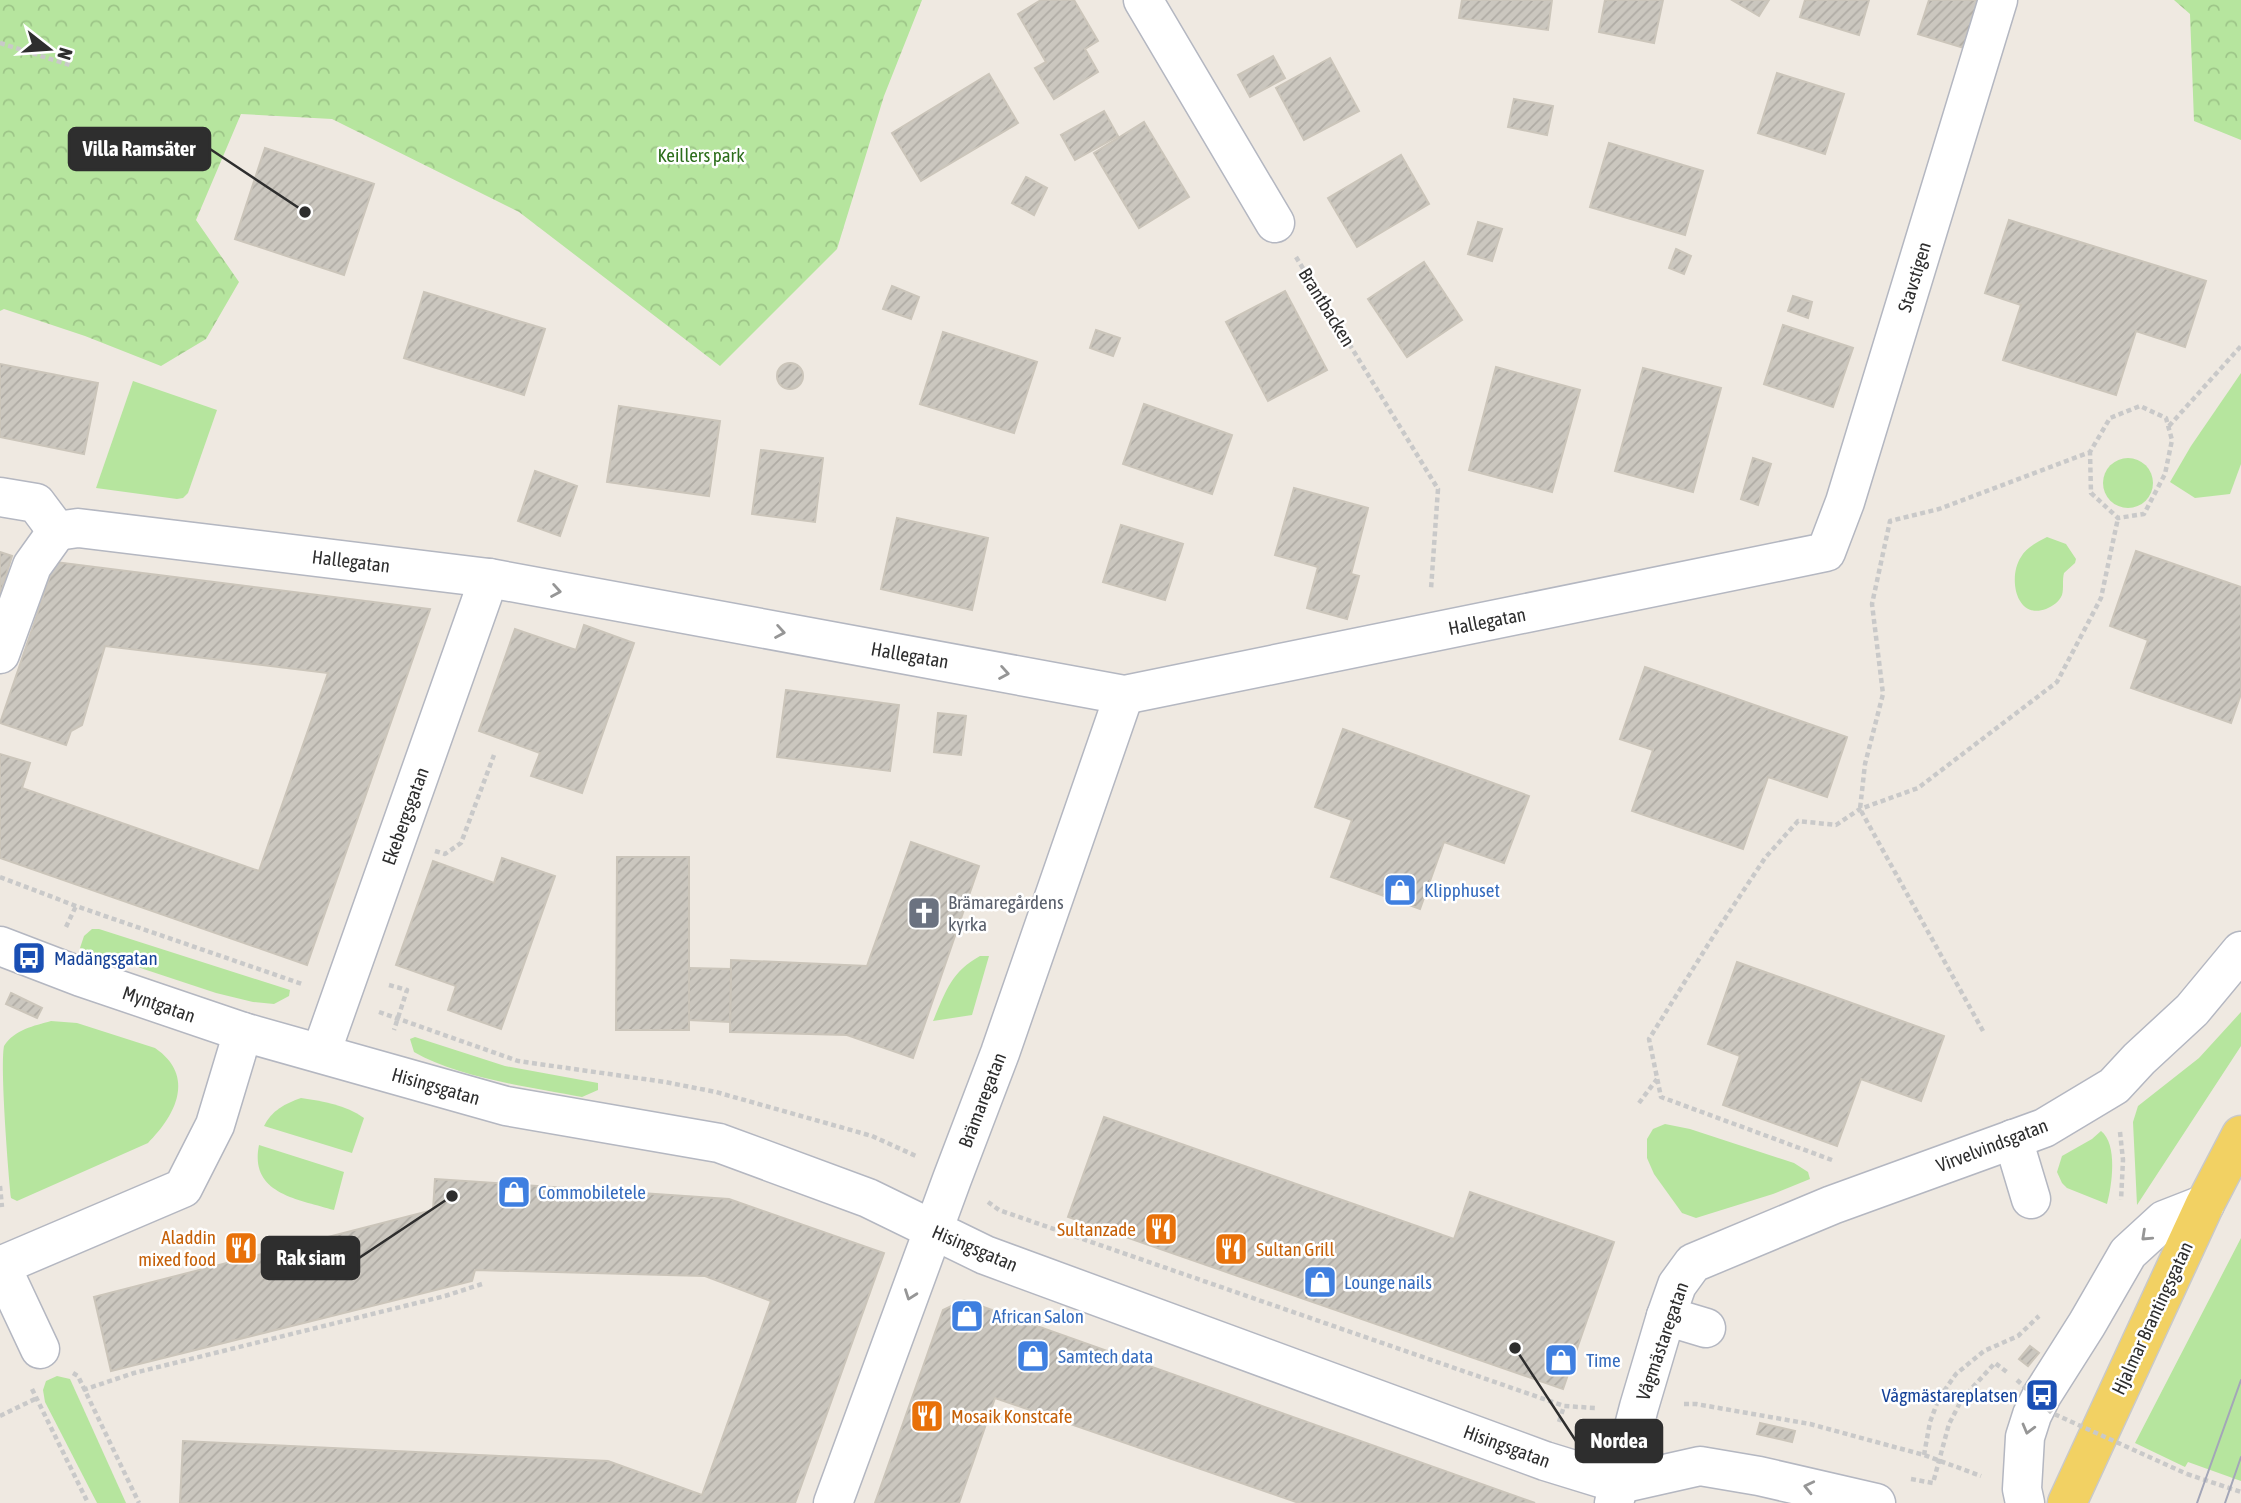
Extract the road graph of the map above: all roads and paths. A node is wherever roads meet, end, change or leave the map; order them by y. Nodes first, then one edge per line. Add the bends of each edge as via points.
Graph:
1 (1143, 0) edge
2 (1998, 0) edge
3 (0, 43) edge
4 (73, 66) dead end
5 (1275, 223) joint
6 (2241, 346) edge
7 (2168, 427) junction
8 (2091, 452) junction
9 (0, 497) edge
10 (2118, 518) junction
11 (57, 531) junction
12 (1826, 552) joint
13 (489, 578) junction
14 (1427, 634) junction
15 (0, 654) edge
16 (1124, 695) junction
17 (494, 755) dead end
18 (1860, 809) junction
19 (424, 847) dead end
20 (0, 877) edge
21 (0, 946) edge
22 (2241, 951) edge
23 (340, 997) junction
24 (1983, 1031) dead end
25 (243, 1032) junction
26 (321, 1053) junction
27 (1657, 1079) junction
28 (2113, 1086) junction
29 (1639, 1103) dead end
30 (2241, 1135) edge
31 (2013, 1139) junction
32 (952, 1179) junction
33 (0, 1186) edge
34 (1876, 1190) junction
35 (2031, 1199) dead end
36 (2120, 1204) dead end
37 (2205, 1204) junction
38 (2, 1207) dead end
39 (934, 1231) junction
40 (1693, 1263) joint
41 (1, 1266) edge
42 (482, 1284) dead end
43 (2044, 1311) dead end
44 (1666, 1316) junction
45 (1706, 1328) dead end
46 (40, 1349) junction
47 (83, 1390) junction
48 (37, 1398) junction
49 (1639, 1407) junction
50 (0, 1416) edge
51 (1924, 1455) junction
52 (1938, 1460) junction
53 (1910, 1479) dead end
54 (2241, 1492) edge
55 (2024, 1496) edge
56 (1623, 1497) edge
57 (88, 1503) edge
58 (139, 1503) edge
59 (833, 1503) edge
60 (1876, 1503) edge
61 (2067, 1503) edge

1 - 5 street
2 - 12 street, Stavstigen
3 - 4 path
5 - 14 path, Brantbacken via 1438,489
6 - 7 path
7 - 8 path via 2166,418 2140,406 2110,418
7 - 10 path via 2172,440 2165,474 2144,514
8 - 10 path via 2091,493
8 - 18 path via 1939,509 1890,521 1872,604 1883,694 1865,764
9 - 11 street via 36,503
10 - 18 path via 2101,598 2057,682 1918,788
11 - 13 street, Hallegatan via 78,528
11 - 15 street via 32,566
12 - 14 street, Hallegatan
13 -> 16 street, Hallegatan
13 - 23 street, Ekebergsgatan
14 - 16 street, Hallegatan
16 - 32 street, Brämaregatan via 1005,1041
17 - 19 path via 461,843 445,854
18 - 24 path
18 - 27 path via 1836,825 1798,821 1765,858 1649,1039
20 - 23 path
21 - 25 street, Myntgatan
22 - 28 street, Virvelvindsgatan via 2192,1010
23 - 26 street, Ekebergsgatan
23 - 32 path via 518,1061 716,1092 872,1136
25 - 26 street, Myntgatan
25 - 41 street via 215,1125 183,1188
26 - 39 street, Hisingsgatan via 506,1106 719,1143 867,1198
27 - 29 path
27 - 34 path via 1661,1097 1836,1161
28 - 31 street, Virvelvindsgatan via 2044,1128
28 - 36 path via 2123,1160
30 - 37 main road, Hjalmar Brantingsgatan
31 - 34 street, Virvelvindsgatan
31 - 35 street
32 - 39 street, Brämaregatan
32 - 49 path via 999,1210 1564,1406
33 - 38 path
34 - 40 street, Virvelvindsgatan
37 -> 55 street via 2164,1220 2129,1253 2032,1415 2025,1437
37 - 61 main road, Hjalmar Brantingsgatan
39 - 56 street, Hisingsgatan via 995,1259 1545,1461
39 -> 59 street, Brämaregatan
40 - 44 street, Vågmästaregatan via 1676,1285
41 - 46 street
42 - 47 path
43 - 51 path via 2018,1336 1984,1351 1956,1374 1939,1398
44 - 45 street
44 - 49 street, Vågmästaregatan
46 - 47 path via 78,1376
46 - 48 path via 31,1388
47 - 58 path
48 - 50 path
48 - 57 path
49 - 51 path via 1696,1404 1737,1410 1811,1424
49 - 56 street, Vågmästaregatan
51 - 52 path
52 - 53 path via 1933,1483
52 - 54 path, bridge via 1962,1399 1996,1363 2052,1413 2187,1474
52 - 55 path
60 -> 56 street via 1700,1466

